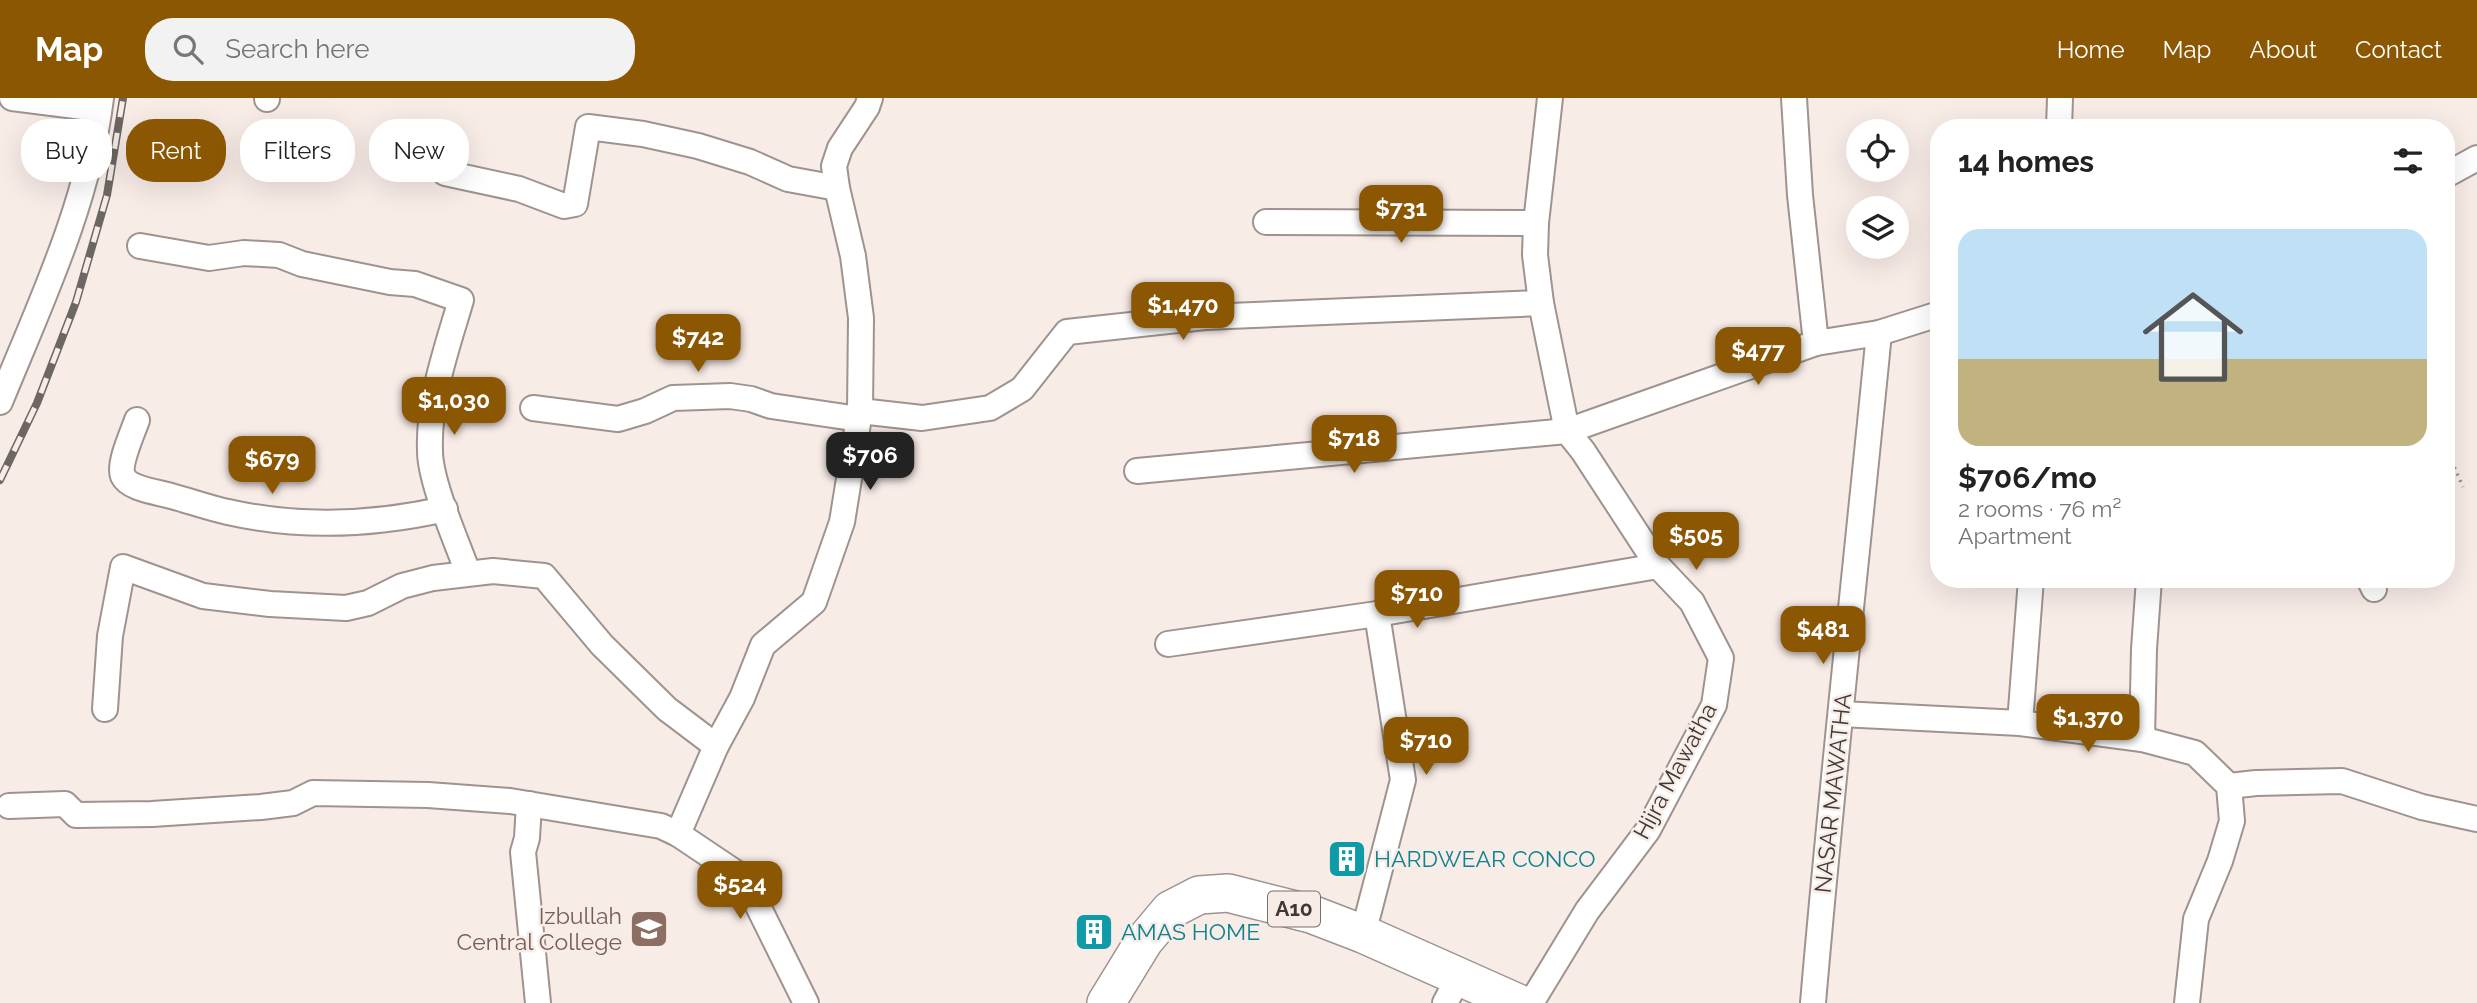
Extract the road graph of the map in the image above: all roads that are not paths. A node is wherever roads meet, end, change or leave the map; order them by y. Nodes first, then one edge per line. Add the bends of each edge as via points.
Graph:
1 (12, 98) edge
2 (870, 98) edge
3 (1550, 98) edge
4 (1794, 98) edge
5 (2060, 98) edge
6 (100, 104) edge
7 (2059, 119) edge
8 (2477, 158) edge
9 (2455, 171) edge
10 (469, 178) edge
11 (837, 188) junction
12 (1266, 222) dead end
13 (1536, 223) junction
14 (140, 246) dead end
15 (1541, 303) junction
16 (1930, 317) edge
17 (1879, 333) junction
18 (1816, 343) junction
19 (0, 402) edge
20 (533, 408) dead end
21 (859, 415) junction
22 (137, 420) dead end
23 (1567, 431) junction
24 (1137, 471) dead end
25 (445, 509) junction
26 (1658, 566) junction
27 (468, 573) junction
28 (2030, 588) edge
29 (2148, 588) edge
30 (1377, 614) junction
31 (1168, 644) dead end
32 (105, 709) dead end
33 (1841, 714) junction
34 (2020, 723) junction
35 (2143, 739) junction
36 (716, 746) junction
37 (2229, 786) junction
38 (529, 804) junction
39 (9, 806) dead end
40 (2477, 819) edge
41 (678, 834) junction
42 (1363, 934) junction
43 (1452, 990) edge
44 (538, 1003) edge
45 (806, 1003) edge
46 (1106, 1003) edge
47 (1518, 1003) edge
48 (1531, 1003) edge
49 (1813, 1003) edge
50 (2187, 1003) edge

1 - 6 street
2 - 11 street via 840,148 834,166
3 - 13 street, Hijra Mawatha
4 - 18 street
5 - 7 street
6 - 19 street via 67,236
8 - 9 street
10 - 11 street via 519,189 565,206 575,204 587,127 698,146 788,179
11 - 21 street via 859,293
12 - 13 street
13 - 15 street, Hijra Mawatha
14 - 25 street via 209,258 279,255 302,264 415,284 460,300 439,381 429,452
15 - 21 street via 1205,317 1066,332 1022,389 990,408 922,418
15 - 23 street, Hijra Mawatha
16 - 17 street
17 - 18 street
17 - 33 street, NASAR MAWATHA
18 - 23 street
20 - 21 street via 618,419 673,398 730,397
21 - 36 street via 842,522 814,602 763,645
22 - 25 street via 121,468 124,478 144,488 228,512 281,521 363,521
23 - 24 street
23 - 26 street, Hijra Mawatha
25 - 27 street
26 - 30 street
26 - 48 street, Hijra Mawatha via 1692,602 1721,658 1714,705 1648,830 1587,911
27 - 32 street via 412,583 345,608 203,596 123,567 110,636
27 - 36 street via 544,576 602,645 667,709
28 - 34 street
29 - 35 street
30 - 31 street
30 - 42 street via 1403,780
33 - 34 street
33 - 49 street, NASAR MAWATHA
34 - 35 street
35 - 37 street via 2195,752
36 - 41 street
37 - 40 street via 2342,782
37 - 50 street via 2232,821 2196,919
38 - 39 street via 428,795 313,793 293,803 152,814 76,815 65,804
38 - 41 street via 633,820
38 - 44 street via 523,852
41 - 45 street via 736,873 751,892
42 - 43 highway, A10
42 - 46 highway, A10 via 1265,901 1228,893 1199,895 1170,910 1144,941
43 - 47 highway, A10

